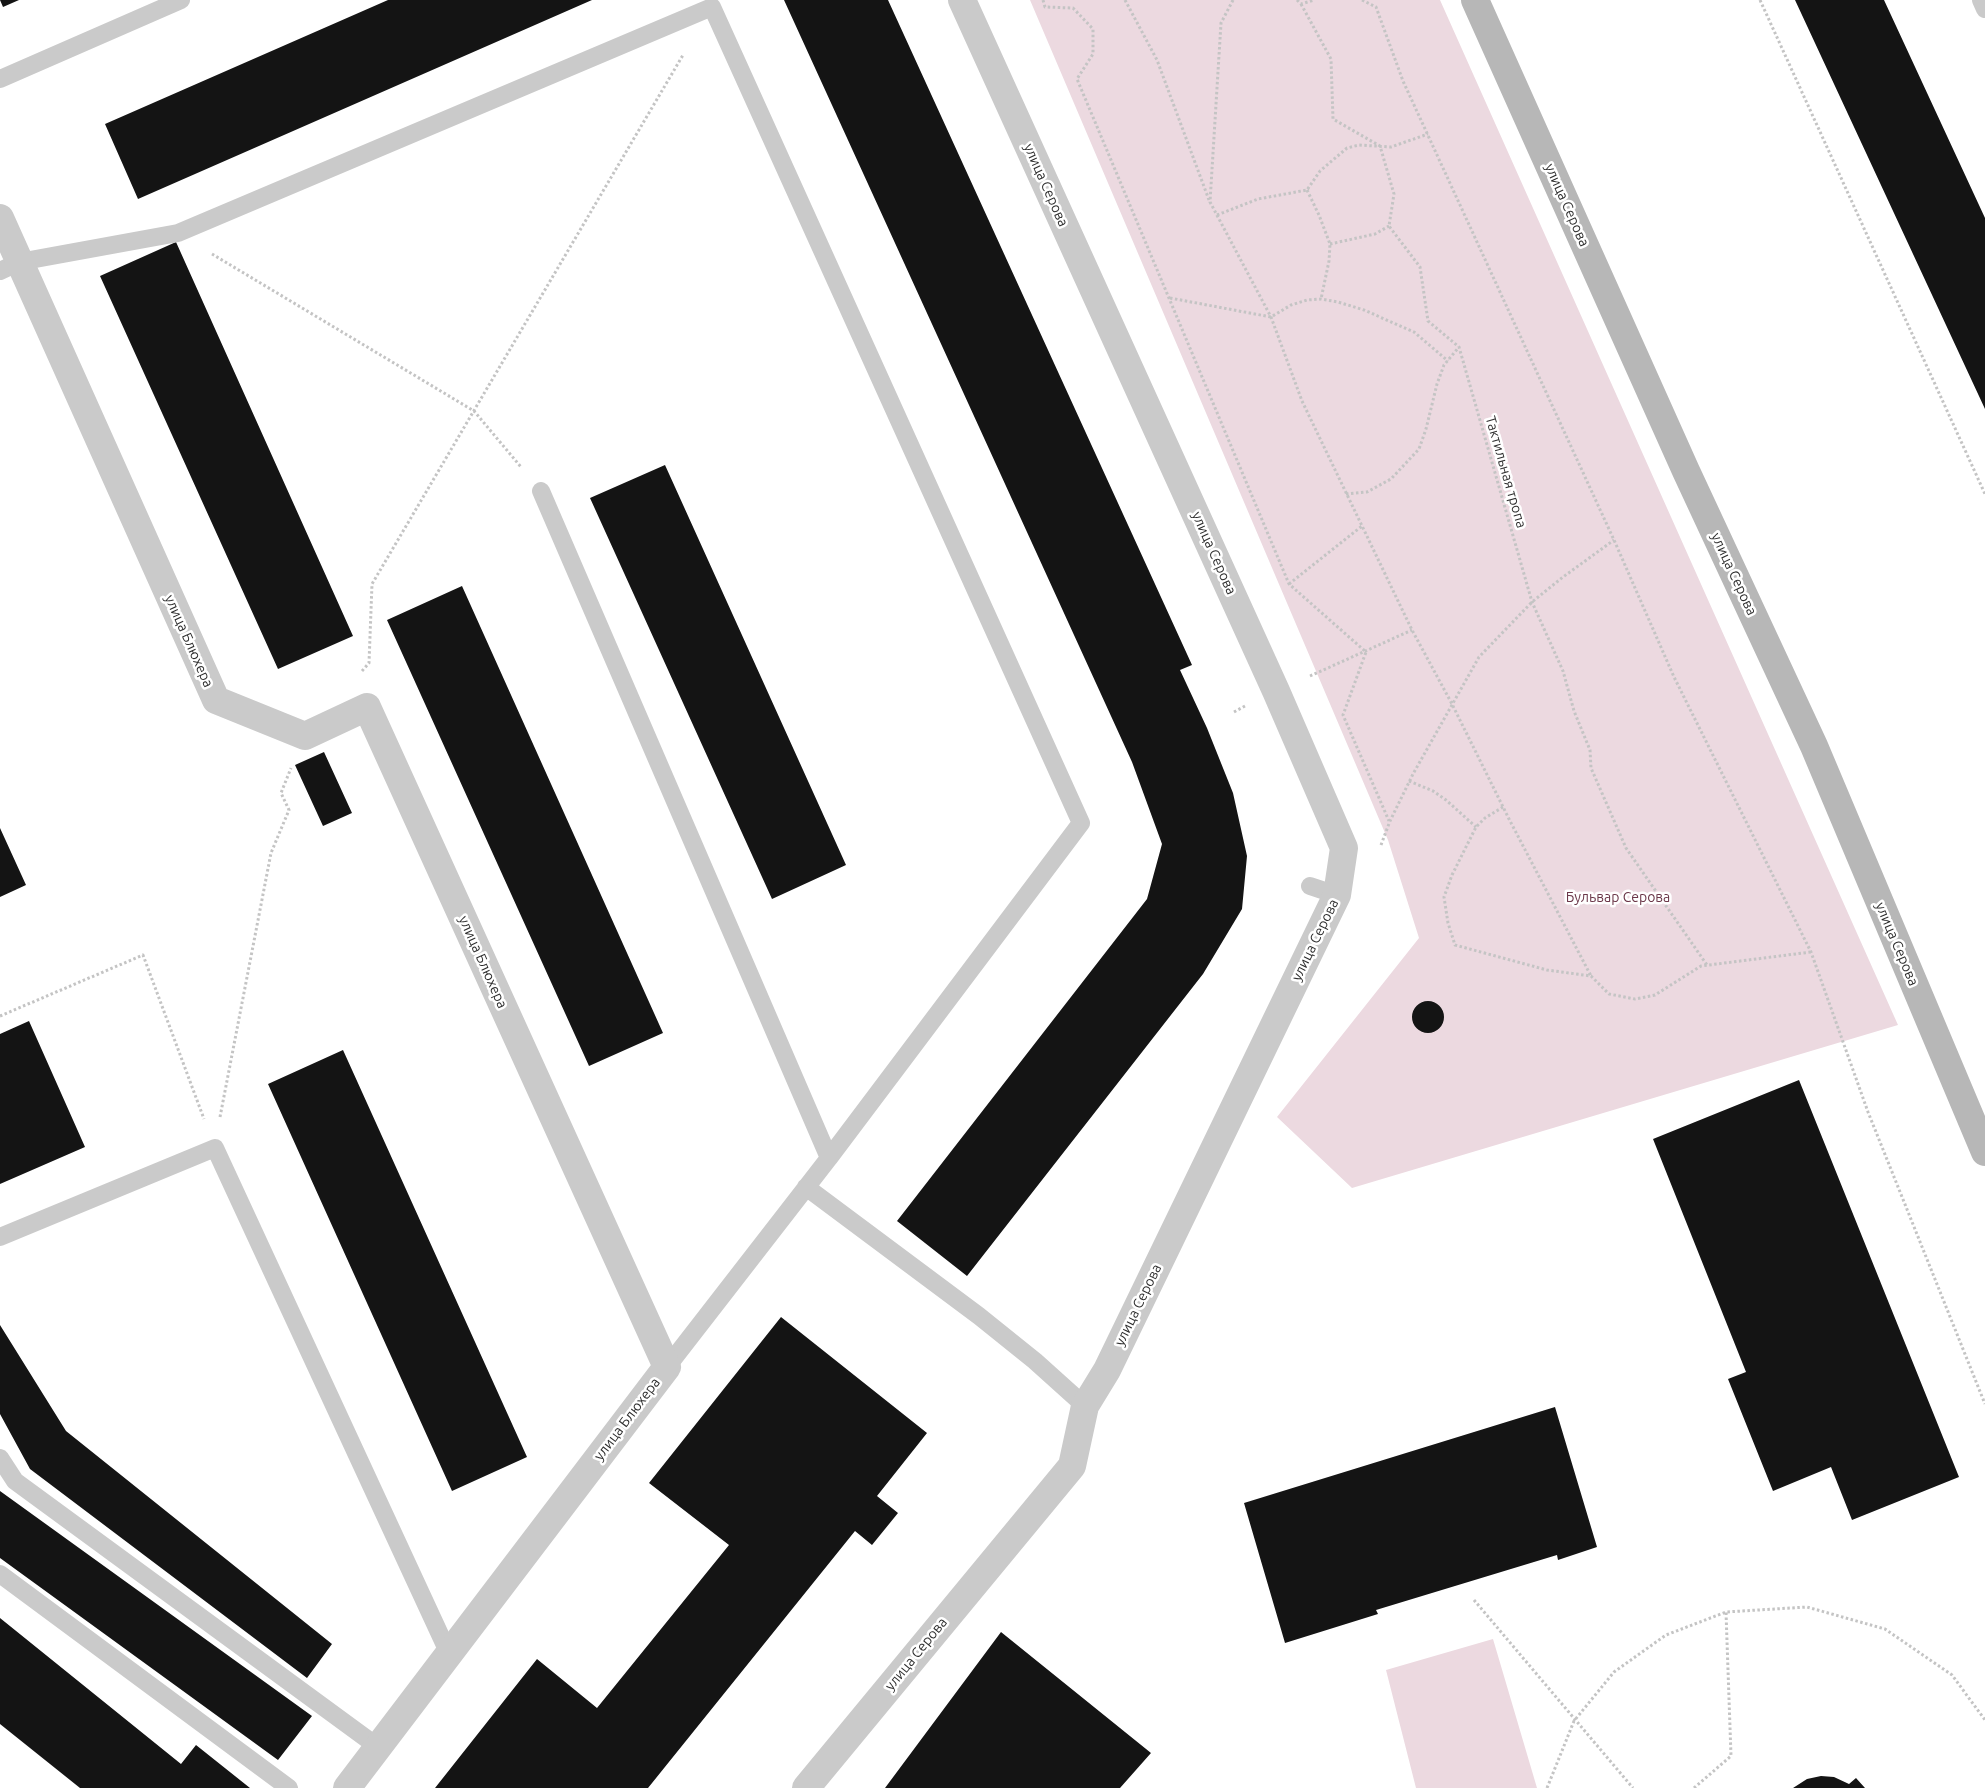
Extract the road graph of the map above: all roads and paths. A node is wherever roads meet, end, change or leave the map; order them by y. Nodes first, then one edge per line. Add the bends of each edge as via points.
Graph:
1 (181, 0) edge
2 (962, 0) edge
3 (1043, 0) edge
4 (1125, 0) edge
5 (1233, 0) edge
6 (1297, 0) edge
7 (1314, 0) edge
8 (1362, 0) edge
9 (1474, 0) edge
10 (1760, 0) edge
11 (1981, 0) edge
12 (711, 2) edge
13 (1301, 4) junction
14 (1985, 9) edge
15 (0, 79) edge
16 (1428, 134) junction
17 (1380, 146) junction
18 (1307, 190) junction
19 (1210, 202) junction
20 (1217, 215) junction
21 (0, 218) edge
22 (1390, 226) junction
23 (178, 233) junction
24 (1330, 244) junction
25 (10, 266) edge
26 (1169, 298) junction
27 (1321, 299) junction
28 (1271, 317) junction
29 (1459, 347) junction
30 (1448, 361) junction
31 (474, 411) junction
32 (540, 491) joint
33 (1346, 494) junction
34 (1985, 494) edge
35 (1362, 526) junction
36 (1614, 540) junction
37 (1289, 584) junction
38 (1532, 602) junction
39 (1412, 630) junction
40 (1366, 652) junction
41 (356, 677) dead end
42 (1276, 691) junction
43 (1452, 704) junction
44 (1234, 712) dead end
45 (305, 736) junction
46 (1409, 781) junction
47 (1504, 807) junction
48 (1390, 821) junction
49 (1476, 827) junction
50 (1379, 849) dead end
51 (1310, 886) dead end
52 (1337, 895) junction
53 (1811, 952) junction
54 (1707, 965) junction
55 (1592, 976) junction
56 (0, 1016) edge
57 (215, 1148) junction
58 (1985, 1152) edge
59 (829, 1158) junction
60 (806, 1187) junction
61 (0, 1237) edge
62 (667, 1367) junction
63 (1985, 1404) edge
64 (1085, 1406) junction
65 (0, 1458) edge
66 (0, 1574) edge
67 (1474, 1600) dead end
68 (1726, 1612) junction
69 (448, 1654) junction
70 (1985, 1720) edge
71 (1574, 1721) junction
72 (378, 1747) junction
73 (290, 1788) edge
74 (347, 1788) edge
75 (806, 1788) edge
76 (1547, 1788) edge
77 (1633, 1788) edge
78 (1694, 1788) edge

1 - 15 lane
2 - 42 street, улица Серова
3 - 26 path via 1045,7 1073,8 1094,28 1093,54 1077,78
4 - 19 path via 1156,60
5 - 19 path via 1221,23
6 - 13 path
7 - 13 path
8 - 16 path via 1376,8 1403,81
9 - 58 street, улица Серова via 1814,746
10 - 34 path
11 - 14 lane
12 - 23 lane
12 - 31 path
12 - 59 lane via 1081,823
13 - 17 path via 1331,59 1333,119
16 - 17 path via 1391,147
16 - 36 path
17 - 18 path via 1354,145 1343,150 1320,170
17 - 22 path via 1394,194
18 - 20 path via 1258,199
18 - 24 path
19 - 20 path
20 - 28 path
21 - 25 street, улица Блюхера
22 - 24 path via 1375,234
22 - 29 path via 1420,267 1428,321
23 - 25 lane
23 - 31 path
24 - 27 path via 1330,261
25 - 45 street, улица Блюхера via 216,700
26 - 28 path
26 - 37 path
27 - 28 path via 1296,303
27 - 30 path via 1364,310 1414,332
28 - 33 path via 1302,401
29 - 30 path
29 - 38 path, Тактильная тропа
30 - 33 path via 1434,390 1419,449 1391,479 1367,492
31 - 32 path
31 - 41 path via 372,584 369,663
32 - 59 lane
33 - 35 path
35 - 37 path
35 - 39 path
36 - 38 path
36 - 53 path via 1674,677
37 - 40 path
38 - 43 path via 1479,656
38 - 54 path, Тактильная тропа via 1563,670 1574,711 1590,750 1591,768 1626,848
39 - 40 path
39 - 43 path
40 - 42 path
40 - 48 path via 1343,715
42 - 44 path
42 - 52 street, улица Серова via 1344,848
43 - 46 path
43 - 47 path
45 - 57 path via 281,792 289,810 271,853
45 - 62 street, улица Блюхера via 367,707
46 - 48 path
46 - 49 path via 1433,791
47 - 49 path
47 - 55 path
48 - 50 path
49 - 55 path via 1444,897 1455,945 1547,970
51 - 52 lane
52 - 64 street, улица Серова via 1106,1370
53 - 54 path
53 - 63 path via 1868,1112
54 - 55 path via 1655,995 1635,999 1609,994
56 - 57 path via 143,955
57 - 61 lane
57 - 69 lane
59 - 60 lane
60 - 62 lane
60 - 64 lane via 979,1316
62 - 69 street, улица Блюхера
64 - 75 street, улица Серова via 1072,1466
65 - 72 lane via 15,1481
66 - 73 lane
67 - 71 path
68 - 70 path via 1807,1607 1885,1629 1952,1675
68 - 71 path via 1666,1635 1629,1661 1614,1672
68 - 78 path via 1731,1756
69 - 72 street, улица Блюхера
71 - 76 path
71 - 77 path
72 - 74 street, улица Блюхера

